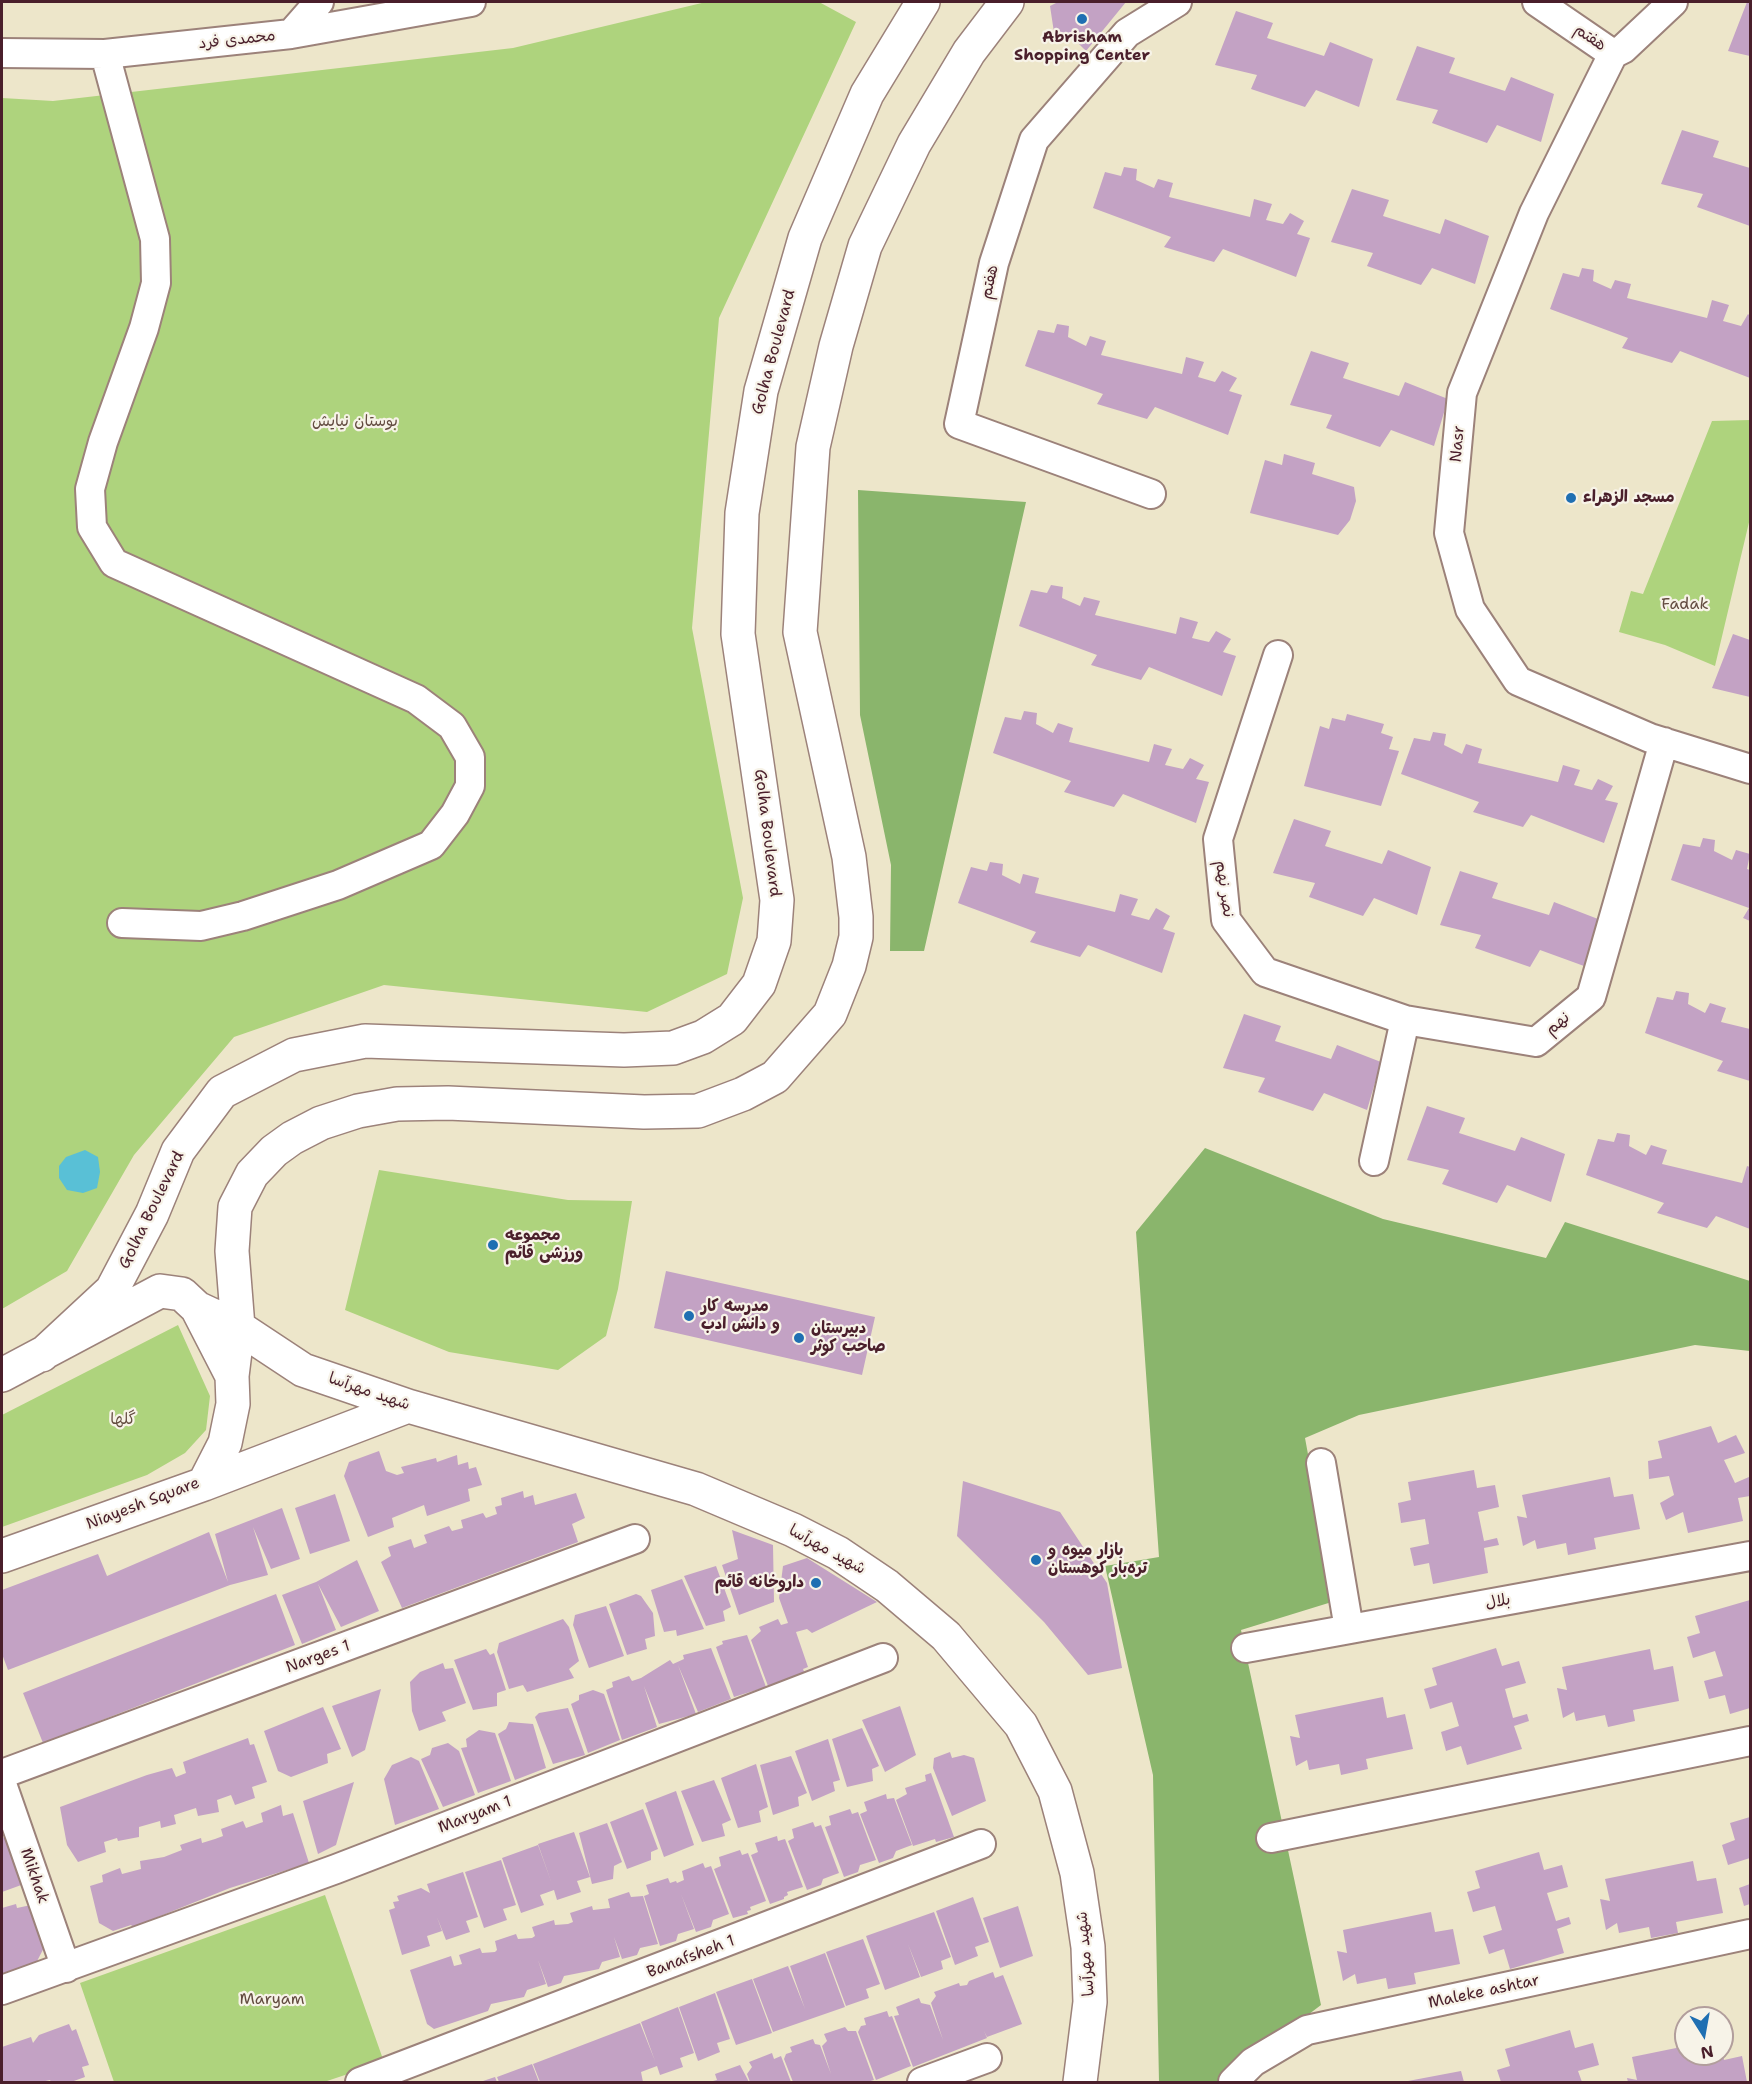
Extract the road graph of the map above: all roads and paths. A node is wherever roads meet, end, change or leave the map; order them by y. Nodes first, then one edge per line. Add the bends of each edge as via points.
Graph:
1 (319, 2) edge
2 (471, 2) edge
3 (923, 2) edge
4 (1008, 2) edge
5 (1177, 2) edge
6 (1537, 2) edge
7 (1673, 2) edge
8 (291, 34) junction
9 (2, 53) edge
10 (105, 54) junction
11 (1613, 54) junction
12 (1151, 494) dead end
13 (1278, 656) dead end
14 (1664, 742) junction
15 (1750, 769) edge
16 (122, 923) dead end
17 (1405, 1020) junction
18 (1374, 1161) dead end
19 (197, 1308) junction
20 (237, 1327) junction
21 (42, 1354) junction
22 (2, 1375) edge
23 (232, 1376) junction
24 (408, 1406) junction
25 (1321, 1463) dead end
26 (204, 1484) junction
27 (635, 1539) dead end
28 (2, 1556) edge
29 (1750, 1556) edge
30 (1349, 1629) junction
31 (1246, 1648) dead end
32 (883, 1658) dead end
33 (1750, 1741) edge
34 (2, 1774) edge
35 (2, 1784) edge
36 (1271, 1838) dead end
37 (981, 1845) dead end
38 (1750, 1934) edge
39 (66, 1968) junction
40 (2, 1990) edge
41 (987, 2058) dead end
42 (403, 2075) edge
43 (360, 2082) edge
44 (922, 2082) edge
45 (1080, 2082) edge
46 (1233, 2082) edge

1 - 8 street
2 - 8 street, محمدی فرد
3 - 21 main road, Golha Boulevard via 867,94 805,238 761,391 742,513 738,634 777,900 774,941 759,984 732,1019 703,1037 673,1048 624,1050 365,1041 294,1055 222,1092 178,1151 152,1214 112,1290
4 - 20 main road via 969,52 920,134 865,246 813,447 800,632 849,857 856,917 849,966 830,1014 775,1077 698,1111 397,1104 330,1120 292,1138 252,1174 235,1207 232,1251
5 - 12 street, هفتم via 1127,33 1034,140 994,263 959,424
6 - 11 street, هفتم
7 - 11 street, Nasr
8 - 10 street, محمدی فرد
9 - 10 street, محمدی فرد
10 - 16 street via 155,238 156,283 90,489 92,527 114,562 416,699 452,726 470,757 470,786 431,845 338,885 243,916 201,926
11 - 14 street, Nasr via 1534,213 1462,393 1449,533 1470,609 1518,681
13 - 17 street, نصر نهم via 1218,839 1226,920 1265,972
14 - 15 street, Nasr
14 - 17 street, نهم via 1590,997 1536,1042
17 - 18 street
19 - 20 main road, شهید مهرآسا
19 - 21 main road via 182,1294 160,1291
19 - 23 main road, Niayesh Square
20 - 23 main road
20 - 24 main road, شهید مهرآسا via 303,1370
21 - 22 main road
23 - 26 main road, Niayesh Square via 233,1404 225,1443
24 - 26 main road
24 - 45 main road, شهید مهرآسا via 696,1489 743,1509 838,1553 887,1586 946,1636 1021,1725 1055,1791 1077,1873 1088,1947 1090,2002
25 - 30 street
26 - 28 main road, Niayesh Square
27 - 34 street, Narges 1
29 - 30 street, بلال
30 - 31 street, بلال
32 - 39 street, Maryam 1 via 336,1869
33 - 36 street
35 - 39 street, Mikhak
37 - 42 street, Banafsheh 1
38 - 46 street, Maleke ashtar via 1307,2030 1253,2062
39 - 40 street, Maryam 1
41 - 44 street
42 - 43 street, Banafsheh 1

